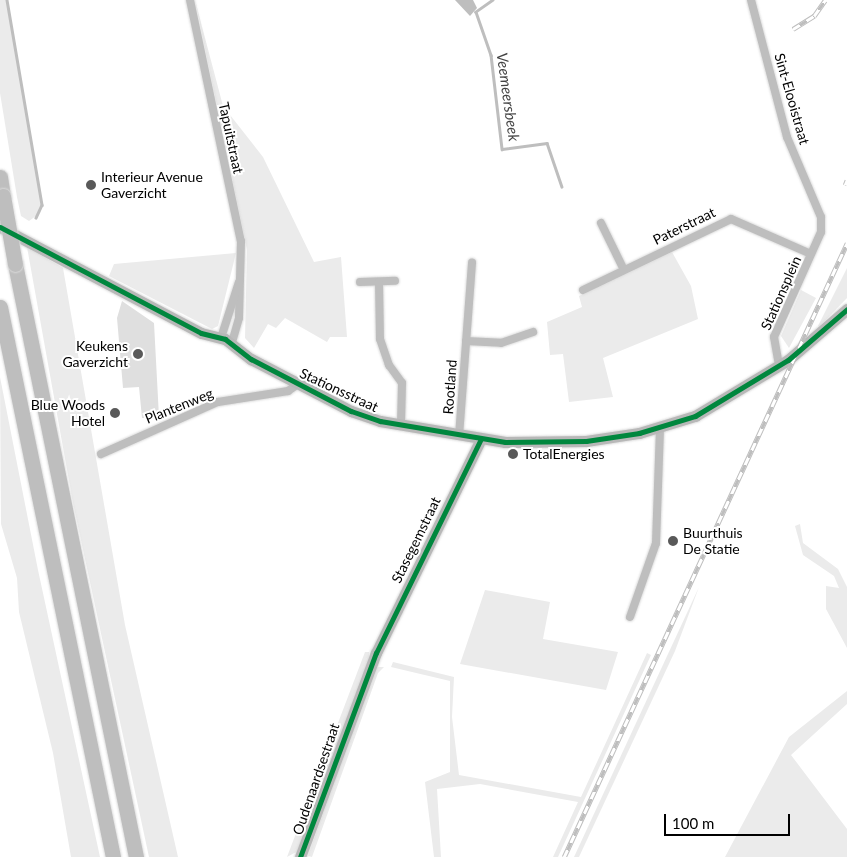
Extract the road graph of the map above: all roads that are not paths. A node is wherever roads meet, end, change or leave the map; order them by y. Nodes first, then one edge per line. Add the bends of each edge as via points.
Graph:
1 (190, 0) edge
2 (751, 0) edge
3 (0, 177) edge
4 (601, 223) dead end
5 (0, 227) edge
6 (821, 232) joint
7 (811, 254) junction
8 (472, 262) dead end
9 (624, 270) junction
10 (394, 281) dead end
11 (239, 282) junction
12 (360, 282) dead end
13 (380, 282) junction
14 (583, 290) dead end
15 (0, 307) edge
16 (847, 309) edge
17 (533, 332) dead end
18 (221, 338) junction
19 (466, 341) junction
20 (232, 343) junction
21 (779, 366) junction
22 (298, 384) junction
23 (401, 425) junction
24 (660, 428) junction
25 (459, 436) junction
26 (481, 439) junction
27 (100, 454) dead end
28 (630, 617) dead end
29 (376, 653) joint
30 (113, 857) edge
31 (136, 857) edge
32 (300, 857) edge

1 - 11 street, Tapuitstraat via 241,241
2 - 6 street, Sint-Elooistraat via 787,137 822,217
3 - 31 highway, bridge
4 - 9 street
5 - 18 street, Stationsstraat via 200,333
6 - 7 street, Stationsplein
7 - 9 street, Paterstraat via 731,219
7 - 21 street, Stationsplein via 774,337
8 - 19 street, Rootland
9 - 14 street, Paterstraat
10 - 13 street
11 - 18 street, Tapuitstraat
11 - 20 street, Tapuitstraat via 239,318
12 - 13 street
13 - 23 street via 380,339 389,365 402,382
15 - 30 highway
16 - 21 street, Stationsstraat via 810,344
17 - 19 street, Rootland via 501,343
18 - 20 street, Stationsstraat
19 - 25 street, Rootland
20 - 22 street, Stationsstraat via 251,359
21 - 24 street, Stationsstraat via 695,416
22 - 23 street, Stationsstraat via 351,411
22 - 27 street, Plantenweg via 288,391 218,402
23 - 25 street, Stationsstraat
24 - 26 street, Stationsstraat via 560,444
24 - 28 street via 656,543
25 - 26 street, Stationsstraat
26 - 29 street, Stasegemstraat
29 - 32 street, Oudenaardsestraat

